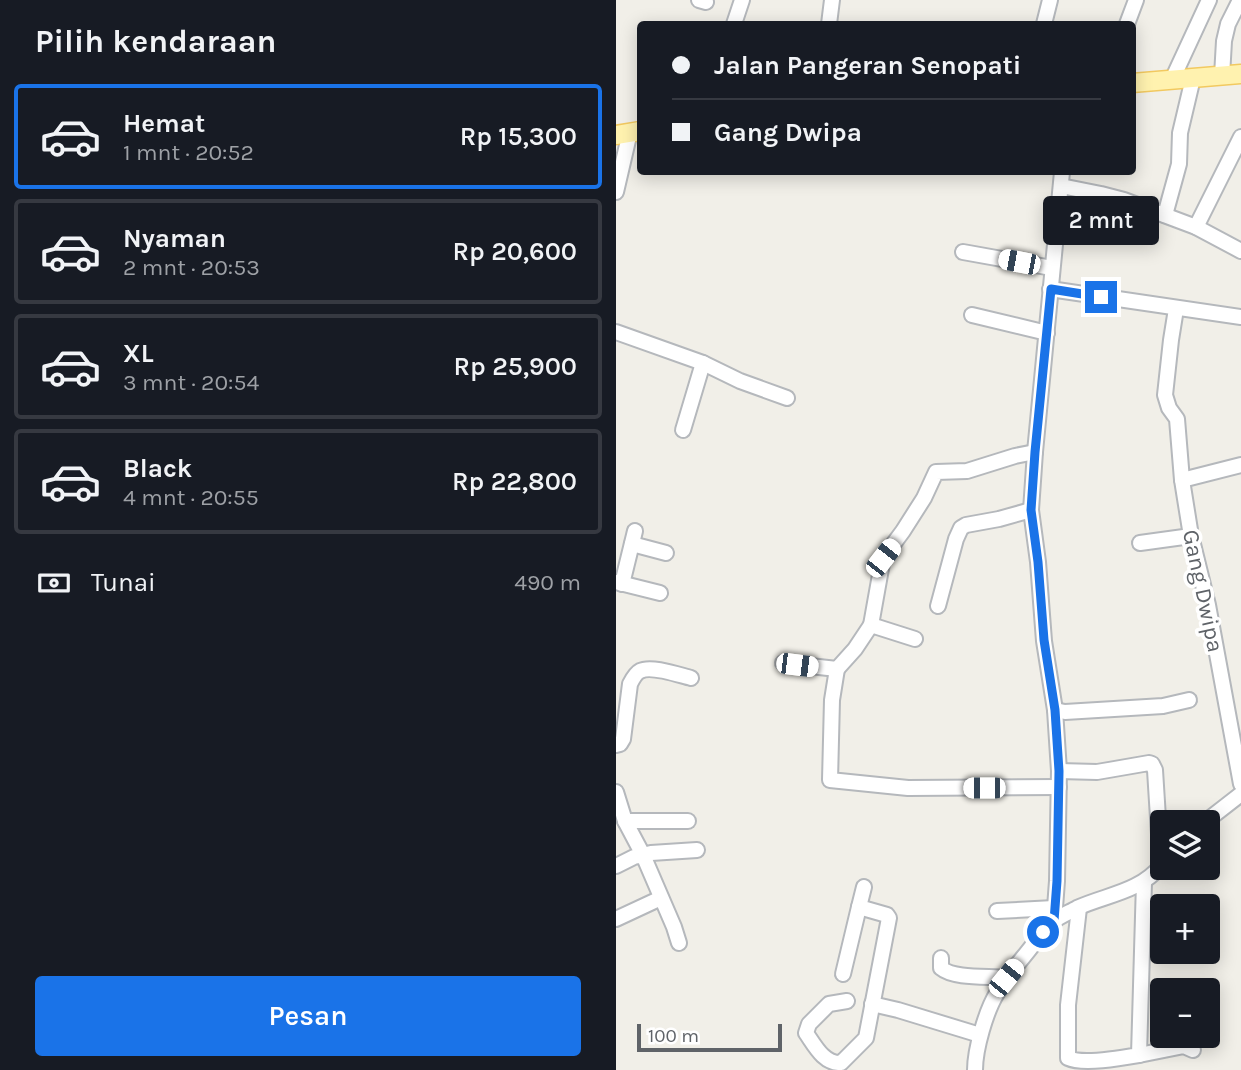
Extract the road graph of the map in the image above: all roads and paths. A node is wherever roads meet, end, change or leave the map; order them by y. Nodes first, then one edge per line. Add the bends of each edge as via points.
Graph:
1 (742, 0) edge
2 (832, 0) edge
3 (1050, 0) edge
4 (1136, 0) edge
5 (1209, 0) edge
6 (1241, 0) edge
7 (735, 21) edge
8 (829, 21) edge
9 (1045, 21) edge
10 (1127, 21) edge
11 (1241, 74) edge
12 (1222, 76) junction
13 (1193, 78) junction
14 (1172, 80) junction
15 (1136, 83) edge
16 (629, 133) edge
17 (1241, 137) edge
18 (1061, 179) edge
19 (616, 192) edge
20 (1165, 215) junction
21 (1196, 227) junction
22 (1241, 251) edge
23 (963, 252) dead end
24 (1052, 268) junction
25 (1051, 289) junction
26 (1176, 309) junction
27 (972, 315) dead end
28 (1241, 317) edge
29 (616, 332) edge
30 (1047, 333) junction
31 (703, 363) junction
32 (787, 398) dead end
33 (683, 430) dead end
34 (1035, 452) junction
35 (1241, 465) edge
36 (1182, 480) junction
37 (1031, 510) junction
38 (1191, 536) junction
39 (1140, 543) dead end
40 (666, 553) dead end
41 (619, 583) edge
42 (660, 593) dead end
43 (938, 606) dead end
44 (871, 625) junction
45 (915, 639) dead end
46 (783, 663) dead end
47 (837, 669) junction
48 (691, 678) dead end
49 (1189, 700) dead end
50 (1055, 710) junction
51 (616, 745) edge
52 (1059, 771) junction
53 (1241, 784) edge
54 (1059, 787) junction
55 (616, 792) edge
56 (1241, 794) edge
57 (1158, 810) edge
58 (1220, 810) edge
59 (625, 821) junction
60 (688, 821) dead end
61 (697, 850) dead end
62 (643, 855) junction
63 (616, 866) edge
64 (1150, 878) edge
65 (1144, 882) junction
66 (864, 887) dead end
67 (661, 898) junction
68 (859, 907) junction
69 (1079, 908) junction
70 (997, 911) dead end
71 (1054, 915) junction
72 (616, 919) edge
73 (678, 943) dead end
74 (941, 958) dead end
75 (843, 974) dead end
76 (1006, 978) junction
77 (847, 1001) dead end
78 (872, 1003) junction
79 (980, 1035) junction
80 (1193, 1050) dead end
81 (1139, 1055) junction
82 (1113, 1065) edge
83 (975, 1070) edge

1 - 7 street
2 - 8 street
3 - 9 street
4 - 10 street
5 - 14 street
6 - 12 street via 1228,24
11 - 12 main road
12 - 13 main road
13 - 14 main road
13 - 20 street via 1180,133 1177,175
14 - 15 main road
16 - 19 street
17 - 21 street
18 - 20 street
18 - 24 street
20 - 21 street
21 - 22 street
23 - 24 street
24 - 25 street
25 - 26 street
25 - 30 street
26 - 28 street
26 - 36 street, Gang Dwipa via 1165,395 1177,419
27 - 30 street
29 - 31 street
30 - 34 street
31 - 32 street
31 - 33 street
34 - 37 street
34 - 44 street via 967,471 936,472 883,558
35 - 36 street
36 - 38 street, Gang Dwipa
37 - 43 street via 961,528
37 - 50 street
38 - 39 street
38 - 53 street, Gang Dwipa
40 - 41 street via 634,538
41 - 42 street
44 - 45 street
44 - 47 street
46 - 47 street
47 - 54 street via 830,779 908,788
48 - 51 street via 652,669 640,671 630,684 623,739
49 - 50 street via 1163,706
50 - 52 street
52 - 54 street
52 - 57 street via 1097,772 1152,764
54 - 71 street
55 - 59 street
56 - 58 street
59 - 60 street
59 - 62 street
61 - 62 street
62 - 63 street
62 - 67 street
64 - 65 street
65 - 69 street
65 - 81 street
66 - 68 street
67 - 72 street
67 - 73 street
68 - 75 street
68 - 78 street via 889,918
69 - 71 street
69 - 82 street via 1068,1005 1068,1058
70 - 71 street
71 - 76 street
74 - 76 street via 944,972
76 - 79 street
77 - 78 street via 829,1004 809,1024 806,1034 835,1064 866,1038
78 - 79 street
79 - 83 street
80 - 81 street via 1184,1046
81 - 82 street

